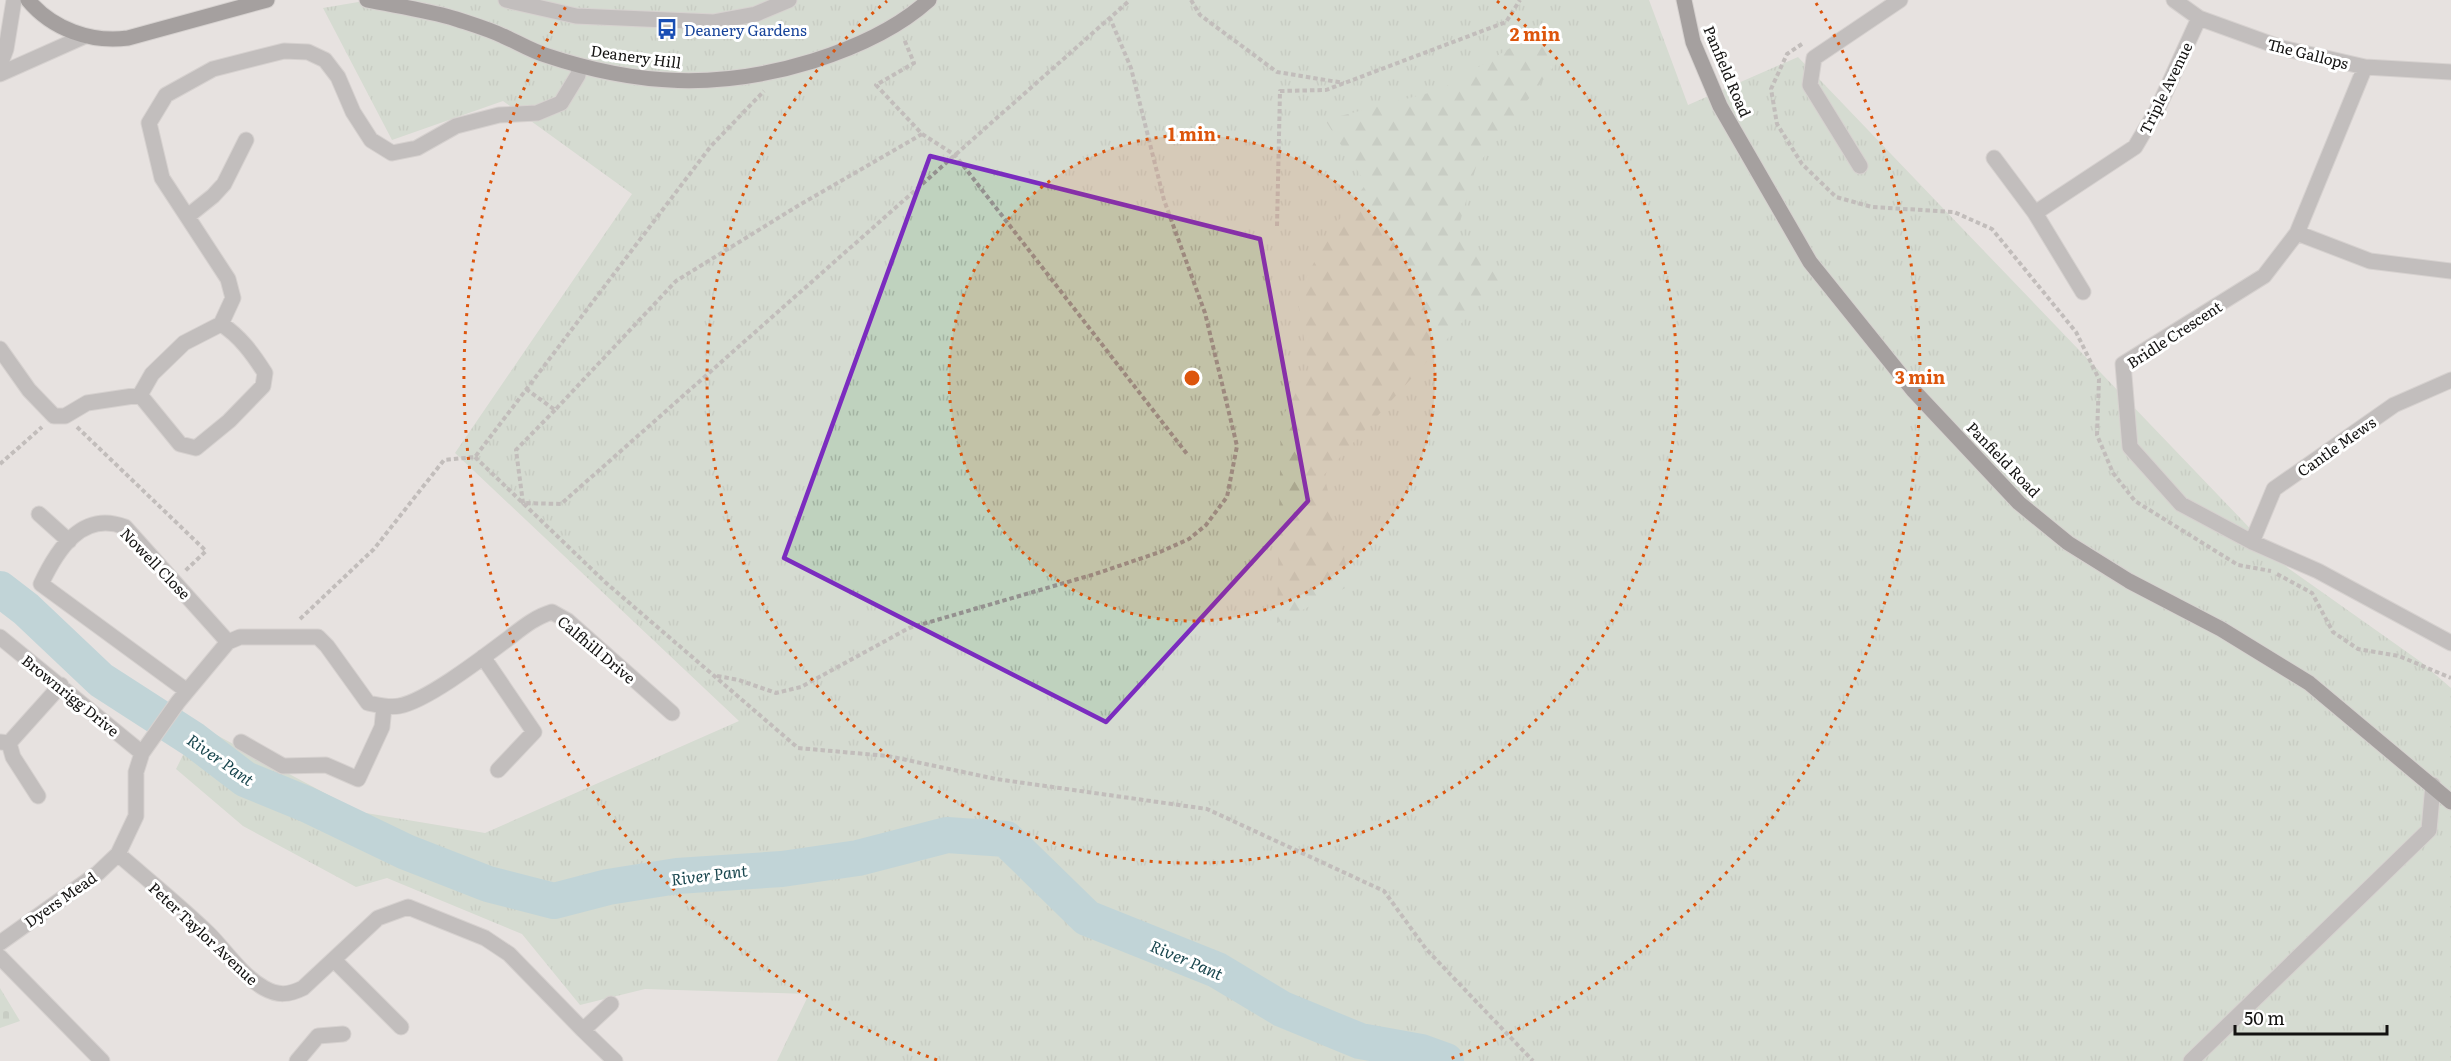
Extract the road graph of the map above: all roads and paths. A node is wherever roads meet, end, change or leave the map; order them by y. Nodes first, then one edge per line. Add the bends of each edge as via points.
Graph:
1 (14, 0) edge
2 (28, 0) edge
3 (267, 0) edge
4 (367, 0) edge
5 (506, 0) edge
6 (576, 0) edge
7 (789, 0) edge
8 (929, 0) edge
9 (1130, 0) edge
10 (1191, 0) edge
11 (1520, 0) edge
12 (1684, 0) edge
13 (1900, 0) edge
14 (2174, 0) edge
15 (576, 16) junction
16 (1110, 18) junction
17 (2199, 18) junction
18 (897, 23) junction
19 (83, 37) junction
20 (1806, 42) dead end
21 (0, 65) edge
22 (579, 66) junction
23 (2365, 67) junction
24 (785, 69) junction
25 (2451, 72) edge
26 (0, 74) edge
27 (1344, 83) junction
28 (922, 134) junction
29 (246, 140) dead end
30 (955, 155) junction
31 (1995, 158) dead end
32 (1860, 166) dead end
33 (2035, 213) junction
34 (188, 216) junction
35 (1277, 226) dead end
36 (2297, 233) junction
37 (2451, 271) edge
38 (2084, 292) dead end
39 (221, 324) junction
40 (0, 349) edge
41 (2451, 380) edge
42 (526, 390) junction
43 (140, 395) junction
44 (555, 410) junction
45 (60, 416) junction
46 (1187, 454) dead end
47 (475, 457) junction
48 (0, 464) edge
49 (524, 503) junction
50 (39, 514) dead end
51 (69, 542) junction
52 (2252, 542) junction
53 (174, 581) junction
54 (275, 636) junction
55 (0, 637) edge
56 (228, 642) junction
57 (2451, 643) edge
58 (483, 657) junction
59 (716, 675) junction
60 (2451, 678) edge
61 (61, 685) junction
62 (183, 697) junction
63 (384, 707) junction
64 (672, 713) dead end
65 (4, 742) edge
66 (241, 742) dead end
67 (142, 753) junction
68 (498, 770) dead end
69 (2433, 785) junction
70 (38, 796) dead end
71 (2451, 802) edge
72 (118, 854) junction
73 (0, 943) edge
74 (0, 957) edge
75 (334, 960) junction
76 (611, 1004) dead end
77 (401, 1027) dead end
78 (583, 1030) junction
79 (343, 1034) dead end
80 (102, 1061) edge
81 (297, 1061) edge
82 (615, 1061) edge
83 (1533, 1061) edge
84 (2191, 1061) edge

1 - 21 street
2 - 19 main road via 36,10
3 - 19 main road via 128,38
4 - 22 main road, Deanery Hill via 453,19
5 - 15 street
6 - 15 street
7 - 15 street via 756,14 713,22
8 - 18 main road, Deanery Hill
9 - 16 path
10 - 27 path via 1200,15 1277,72
11 - 27 path via 1506,22
12 - 69 main road, Panfield Road via 1693,42 1720,106 1810,262 1913,390 2011,494 2068,543 2308,682
13 - 32 street via 1814,58 1810,85
14 - 17 street, The Gallops
16 - 30 path
16 - 59 path via 1131,68 1164,200 1204,313 1237,446 1227,497 1206,525 1189,539 1160,552 909,628 801,687 776,693
17 - 23 street, The Gallops via 2282,48
17 - 33 street, Triple Avenue via 2158,108 2135,147
18 - 24 main road, Deanery Hill via 837,53
18 - 28 path via 914,63 876,85
19 - 26 street
20 - 60 path via 1787,54 1771,89 1777,124 1802,164 1836,197 1872,207 1954,212 1992,229 2076,332 2099,379 2097,435 2113,473 2135,501 2238,565 2271,571 2312,593 2333,632 2358,649 2399,656
22 - 24 main road, Deanery Hill via 645,79 696,82
22 - 34 street via 578,75 561,103 537,113 499,115 456,126 417,148 392,153 371,140 325,60 308,52 284,51 213,69 166,95 149,123 162,178
23 - 25 street, The Gallops
23 - 36 street, Bridle Crescent
24 - 42 path via 711,146
27 - 35 path via 1326,90 1280,91
28 - 30 path
28 - 44 path via 676,281
29 - 34 street via 224,184
30 - 46 path
30 - 49 path via 561,504
31 - 33 street
33 - 38 street
34 - 39 street via 228,279 233,298
36 - 37 street via 2370,261
36 - 52 street, Bridle Crescent via 2264,276 2123,364 2130,447 2181,504
39 - 43 street via 184,344 152,374
39 - 43 street via 236,333 265,373 263,386 212,437 196,448 180,444
40 - 45 street via 29,390
41 - 52 street, Cantle Mews via 2394,405 2274,489
42 - 44 path
42 - 47 path
43 - 45 street via 87,403
44 - 49 path via 516,450
45 - 48 path
45 - 53 path via 206,551
47 - 49 path
47 - 54 path via 444,460 374,549 306,615
49 - 59 path via 605,582
50 - 51 street
51 - 53 street, Nowell Close via 76,531 88,525 111,521 125,527
51 - 62 street, Nowell Close via 41,584
52 - 57 street, Bridle Crescent via 2319,571
53 - 56 street, Nowell Close
54 - 56 street via 240,637
54 - 63 street via 318,637 368,703
55 - 61 street, Brownrigg Drive
56 - 62 street
58 - 63 street via 416,701
58 - 64 street, Calfhill Drive via 540,615 552,612 568,621
58 - 68 street via 534,732
59 - 83 path via 798,748 888,756 996,779 1207,809 1384,891 1426,949
61 - 65 street
61 - 67 street, Brownrigg Drive
62 - 67 street
63 - 66 street via 382,727 358,779 326,765 283,766
65 - 70 street
67 - 72 street via 136,772 136,816
69 - 71 main road, Panfield Road
69 - 84 street via 2429,830
72 - 73 street, Dyers Mead via 98,873
72 - 75 street, Peter Taylor Avenue via 262,987 279,995 292,993
74 - 80 street
75 - 77 street
75 - 78 street, Peter Taylor Avenue via 378,918 408,907 485,938 509,954
76 - 78 street
78 - 82 street, Peter Taylor Avenue
79 - 81 street via 318,1036

